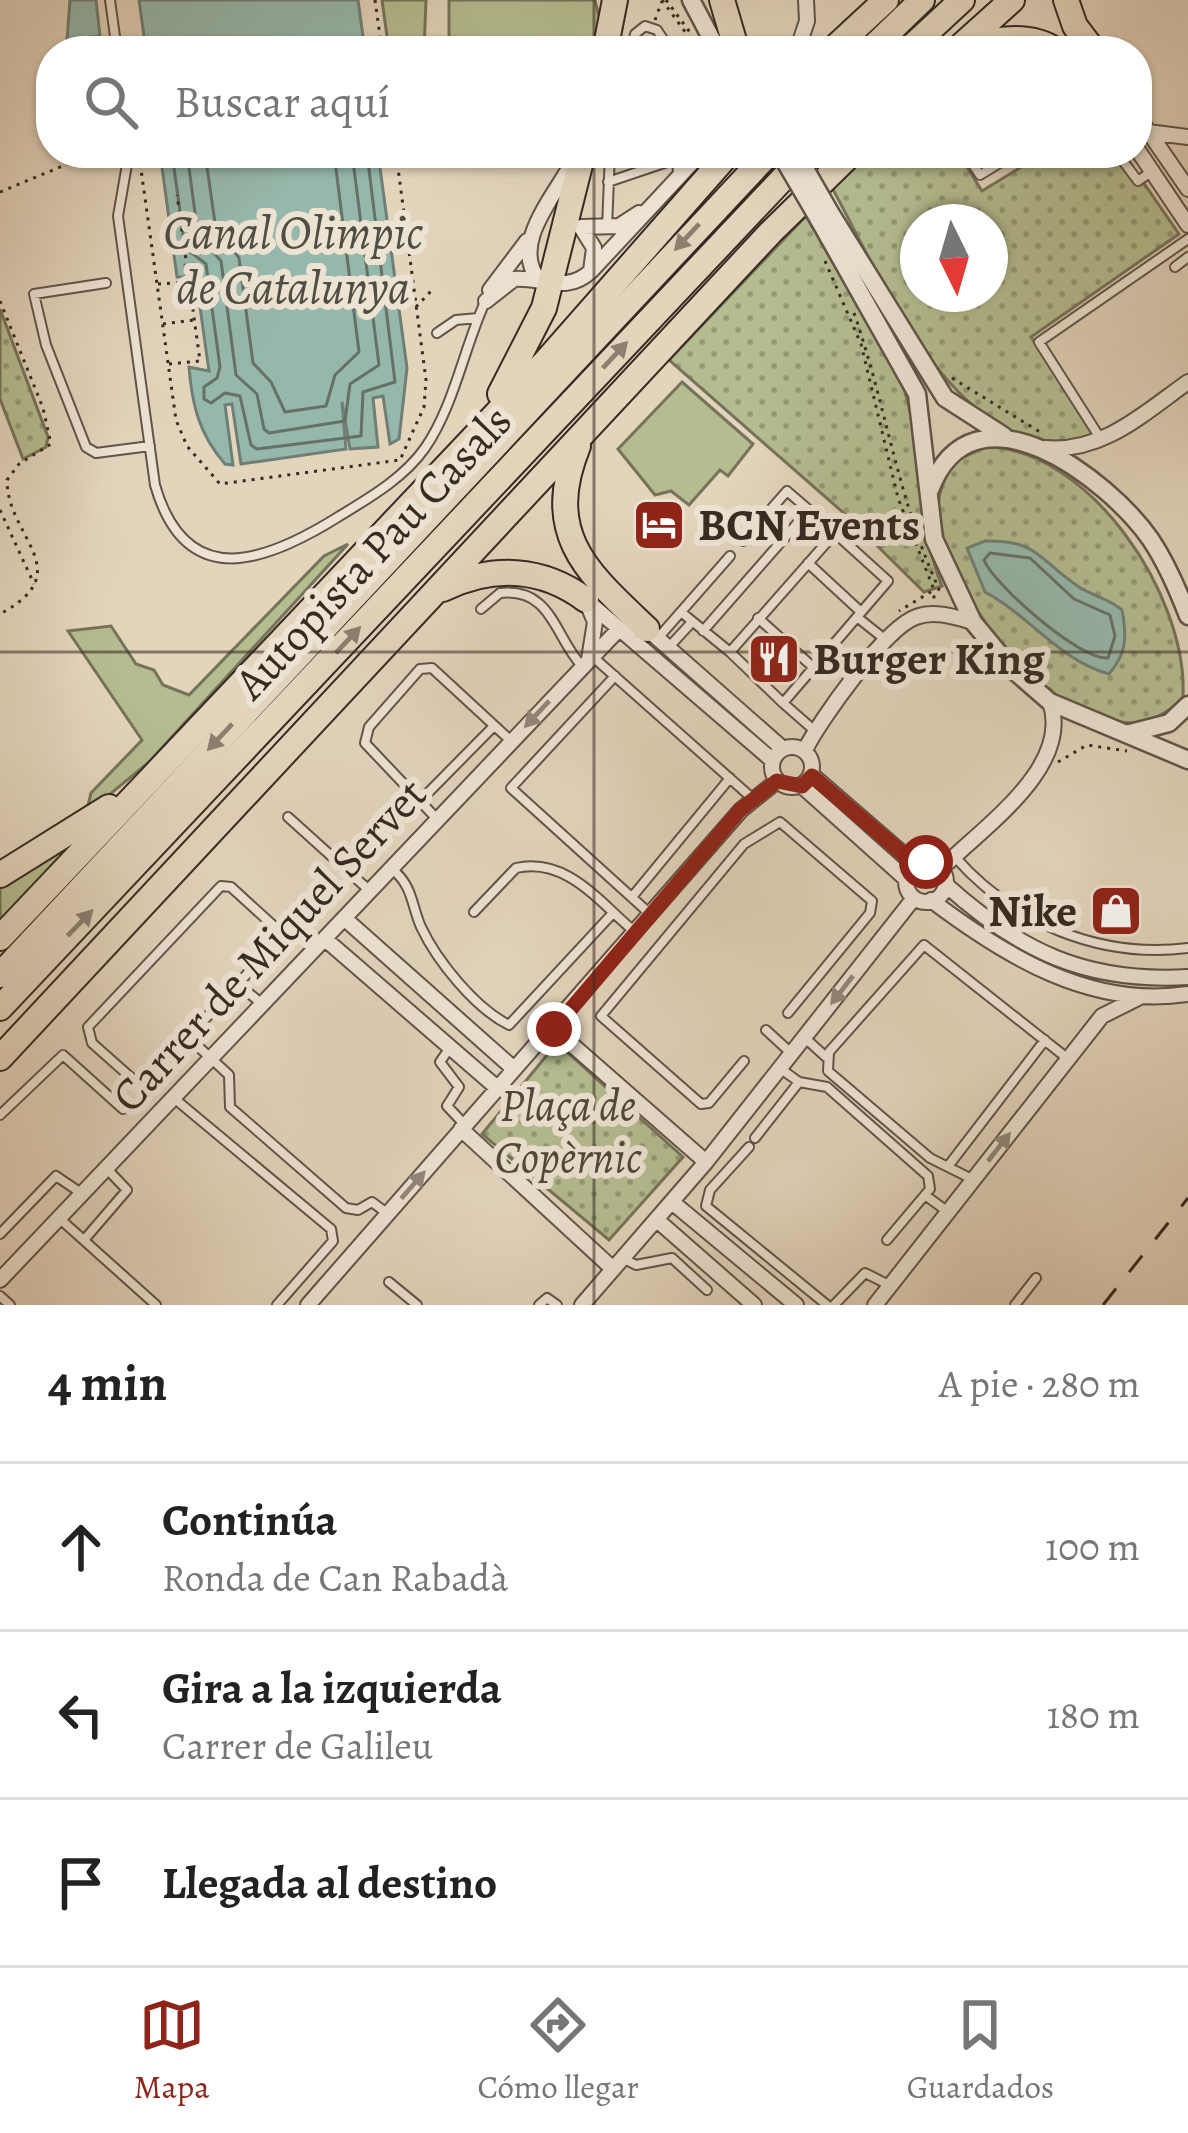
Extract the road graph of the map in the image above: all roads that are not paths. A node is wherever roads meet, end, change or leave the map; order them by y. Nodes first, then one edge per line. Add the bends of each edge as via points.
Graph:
1 (110, 0) edge
2 (615, 0) edge
3 (691, 0) edge
4 (709, 0) edge
5 (722, 0) edge
6 (806, 0) edge
7 (857, 0) edge
8 (886, 0) edge
9 (922, 0) edge
10 (962, 0) edge
11 (1012, 0) edge
12 (1066, 0) edge
13 (115, 36) edge
14 (608, 36) edge
15 (637, 36) edge
16 (659, 36) edge
17 (710, 36) edge
18 (728, 36) edge
19 (732, 36) edge
20 (802, 36) edge
21 (836, 36) edge
22 (844, 36) edge
23 (885, 36) edge
24 (923, 36) edge
25 (974, 36) edge
26 (1083, 36) edge
27 (1152, 132) edge
28 (1188, 137) edge
29 (1152, 138) edge
30 (1188, 165) edge
31 (126, 168) edge
32 (571, 168) edge
33 (579, 168) edge
34 (609, 168) edge
35 (645, 168) edge
36 (678, 168) edge
37 (687, 168) edge
38 (716, 168) edge
39 (755, 168) edge
40 (791, 168) edge
41 (793, 168) edge
42 (803, 168) edge
43 (838, 168) edge
44 (1129, 168) edge
45 (1150, 168) edge
46 (1153, 172) junction
47 (679, 177) junction
48 (608, 182) junction
49 (1186, 186) edge
50 (612, 199) junction
51 (656, 200) junction
52 (825, 216) junction
53 (633, 218) junction
54 (1188, 224) edge
55 (575, 225) junction
56 (608, 228) junction
57 (536, 230) junction
58 (1188, 239) edge
59 (1188, 257) edge
60 (1175, 267) dead end
61 (591, 271) junction
62 (545, 282) junction
63 (106, 283) dead end
64 (486, 301) junction
65 (478, 318) junction
66 (437, 334) dead end
67 (1188, 382) edge
68 (584, 434) junction
69 (1010, 440) junction
70 (1102, 441) junction
71 (1049, 444) junction
72 (150, 446) junction
73 (447, 463) junction
74 (930, 490) junction
75 (809, 510) junction
76 (835, 533) junction
77 (742, 541) dead end
78 (730, 556) dead end
79 (808, 563) junction
80 (435, 592) junction
81 (586, 601) junction
82 (481, 609) dead end
83 (680, 612) junction
84 (859, 614) junction
85 (1188, 616) edge
86 (758, 618) junction
87 (692, 622) junction
88 (973, 622) junction
89 (618, 630) junction
90 (704, 631) junction
91 (891, 637) junction
92 (658, 638) junction
93 (730, 652) junction
94 (588, 661) junction
95 (813, 667) junction
96 (615, 676) junction
97 (1050, 702) junction
98 (783, 703) junction
99 (1188, 705) edge
100 (494, 726) junction
101 (815, 731) junction
102 (1125, 734) junction
103 (511, 741) junction
104 (806, 750) junction
105 (777, 754) junction
106 (1188, 760) edge
107 (150, 777) junction
108 (730, 778) junction
109 (777, 781) junction
110 (807, 781) junction
111 (752, 798) junction
112 (420, 801) junction
113 (288, 817) dead end
114 (437, 819) junction
115 (726, 828) junction
116 (744, 844) junction
117 (954, 856) junction
118 (916, 865) junction
119 (391, 868) junction
120 (0, 874) edge
121 (943, 876) junction
122 (906, 879) junction
123 (370, 891) junction
124 (632, 897) junction
125 (914, 898) junction
126 (931, 900) junction
127 (474, 912) dead end
128 (613, 914) junction
129 (651, 915) junction
130 (344, 918) junction
131 (636, 933) junction
132 (0, 938) edge
133 (325, 939) junction
134 (1188, 947) edge
135 (0, 974) edge
136 (1188, 977) edge
137 (239, 985) junction
138 (1188, 994) edge
139 (1140, 997) junction
140 (262, 1005) junction
141 (0, 1009) edge
142 (788, 1013) dead end
143 (554, 1029) junction
144 (766, 1030) dead end
145 (804, 1037) junction
146 (190, 1039) junction
147 (1045, 1040) junction
148 (451, 1048) junction
149 (791, 1053) junction
150 (826, 1057) junction
151 (0, 1058) edge
152 (212, 1058) junction
153 (1069, 1059) junction
154 (744, 1061) dead end
155 (514, 1069) junction
156 (779, 1069) junction
157 (799, 1082) junction
158 (496, 1087) junction
159 (174, 1098) junction
160 (123, 1109) dead end
161 (0, 1115) edge
162 (463, 1127) junction
163 (706, 1162) junction
164 (949, 1166) junction
165 (106, 1168) junction
166 (974, 1180) junction
167 (688, 1184) junction
168 (82, 1194) junction
169 (925, 1195) junction
170 (706, 1196) junction
171 (672, 1202) junction
172 (948, 1212) junction
173 (388, 1214) junction
174 (59, 1218) junction
175 (657, 1220) junction
176 (0, 1234) edge
177 (84, 1240) junction
178 (887, 1240) dead end
179 (618, 1263) junction
180 (1036, 1278) dead end
181 (0, 1280) edge
182 (297, 1282) junction
183 (389, 1282) dead end
184 (890, 1286) junction
185 (707, 1290) dead end
186 (0, 1296) edge
187 (312, 1301) edge
188 (10, 1305) edge
189 (156, 1305) edge
190 (277, 1305) edge
191 (417, 1305) edge
192 (539, 1305) edge
193 (557, 1305) edge
194 (582, 1305) edge
195 (754, 1305) edge
196 (796, 1305) edge
197 (831, 1305) edge
198 (875, 1305) edge
199 (1016, 1305) edge

1 - 13 lane
2 - 14 highway
3 - 17 street
4 - 18 street
5 - 19 highway
6 - 20 street
7 - 21 highway
8 - 22 highway
9 - 23 highway
10 - 24 highway
11 - 25 highway
12 - 26 highway
15 - 16 lane via 639,28
27 - 28 street
29 - 49 street
30 - 49 street
31 - 72 lane via 118,216
32 - 57 street
33 - 55 highway
34 - 48 lane
35 - 48 lane
36 - 47 lane
37 - 47 street
38 - 73 highway
39 -> 135 highway, Autopista Pau Casals
40 - 52 street, bridge
141 -> 41 highway, Autopista Pau Casals
42 - 52 street, bridge
43 - 68 highway
44 - 46 lane via 1138,181
45 - 46 street
46 - 49 street
46 - 54 street
47 - 51 street
48 - 50 lane
50 - 53 lane
50 - 56 lane
51 - 53 street
51 - 61 street
52 - 69 street via 945,398
52 - 74 street via 913,384
53 - 56 street
55 - 56 street
55 - 57 street
55 - 61 street via 594,248
55 - 62 highway
57 - 62 street via 527,258
57 - 64 street
58 - 70 lane via 1039,342
59 - 60 lane
61 - 62 street via 572,284
62 - 64 street via 514,279
62 - 73 highway via 513,375
63 - 72 lane via 34,294 38,320 86,447 97,453
64 - 65 lane
65 - 66 lane via 456,320
65 - 72 lane via 424,449 376,493 282,549 225,559 181,538 161,505
67 - 70 street
68 - 80 highway
68 - 92 highway via 564,502 571,543 590,574
69 - 71 street
69 - 74 street via 965,445 943,463
70 - 71 street via 1072,451
71 - 85 street via 1134,518
73 - 107 highway
74 - 88 street via 934,539
75 - 76 lane
75 - 77 lane via 787,490
75 - 90 lane
76 - 79 lane
76 - 84 lane via 888,581
78 - 83 lane
79 - 84 lane
79 - 86 lane
80 - 81 highway via 494,572 531,573
80 - 151 highway
81 - 89 street
81 - 94 street via 595,622
82 - 94 lane via 500,592 529,597 556,617 566,650
83 - 87 lane
83 - 92 lane
84 - 91 lane
84 - 95 lane
86 - 93 lane
86 - 95 lane
87 - 90 lane
87 - 92 lane
88 - 91 street via 915,617
88 - 97 street
89 - 92 street
89 - 94 street, Carrer de Miquel Servet
89 - 105 street
90 - 93 lane
91 - 101 street
92 - 105 street
93 - 98 lane
94 - 96 lane
94 -> 103 street, Carrer de Miquel Servet
95 - 98 lane
96 - 108 lane
96 - 124 lane via 511,788
97 - 102 street
97 - 117 street via 1057,733 1044,762
98 - 101 lane
99 - 102 street via 1168,724
100 - 103 lane
100 - 112 lane
100 - 112 lane via 432,668 420,669 369,727 365,743
101 - 104 street
102 - 106 street
103 - 114 street, Carrer de Miquel Servet
104 - 105 street
104 - 110 street via 813,764
105 - 109 street
107 - 120 highway
107 - 132 highway
108 - 111 lane
108 - 124 lane
109 - 110 street
109 - 111 street
110 - 118 street
110 - 122 street
111 - 115 street
112 - 114 lane
113 - 123 lane
114 - 119 street, Carrer de Miquel Servet
115 - 116 lane
115 - 129 street
116 - 142 lane via 779,821 872,901
116 - 154 lane via 601,1016 701,1104
117 - 121 street
117 - 134 lane via 999,898 1060,932 1129,949
118 - 121 street via 932,863
118 - 122 street
119 - 123 street, Carrer de Miquel Servet
119 - 128 lane via 406,880 428,940 509,1025
121 - 126 street
121 - 136 street via 997,931 1048,954 1109,975
122 - 125 street
123 - 130 street, Carrer de Miquel Servet
124 - 129 lane
125 - 126 street
125 -> 145 street
126 - 139 street via 996,949 1089,988
127 - 128 lane via 516,868 531,865 568,874
128 - 131 lane
129 - 131 street
130 - 133 street, Carrer de Miquel Servet
130 - 155 street
131 - 143 street
133 - 140 street, Carrer de Miquel Servet
133 - 148 street
137 - 140 lane
137 - 146 lane
137 - 146 lane via 279,936 231,886 221,886 87,1035 136,1082 151,1078
138 - 139 street
139 - 153 street via 1102,1016
140 - 152 street, Carrer de Miquel Servet
143 - 155 street
143 - 163 street
144 - 149 lane
145 - 149 street
145 - 150 lane
146 - 152 lane
147 - 150 lane via 924,946
147 - 153 lane
147 - 164 lane
148 - 158 street
148 - 162 lane via 440,1062 459,1087 447,1106
149 - 156 street
150 - 164 lane via 827,1071
152 - 159 street, Carrer de Miquel Servet
152 - 173 lane via 229,1075 230,1107 346,1208 372,1202
166 -> 153 street
155 - 158 street
156 - 157 lane
156 - 163 street
157 - 169 lane via 827,1087 921,1168 931,1183
157 - 170 lane
158 - 162 street
159 - 165 street, Carrer de Miquel Servet
159 - 182 lane via 331,1229 333,1241
160 - 161 lane via 63,1055
173 -> 162 street
162 - 179 street
163 - 167 street
164 - 166 lane
165 - 168 street, Carrer de Miquel Servet
165 - 177 lane via 127,1190
166 - 172 street
167 - 170 lane
167 - 171 street
168 - 174 street, Carrer de Miquel Servet
168 - 176 lane via 56,1175
169 - 172 lane
169 - 178 lane
170 - 197 lane via 712,1211
171 - 175 street
171 - 196 street
172 - 184 street
173 - 187 street
174 - 177 lane
174 - 181 street, Carrer de Miquel Servet
175 - 179 street
175 - 195 street
177 - 189 lane
179 - 185 lane via 672,1258
179 - 194 street
180 - 199 lane
182 - 187 lane
182 - 190 lane
183 - 191 lane
184 - 197 lane via 865,1273
184 - 198 street
186 - 188 lane
192 - 193 lane via 547,1298

